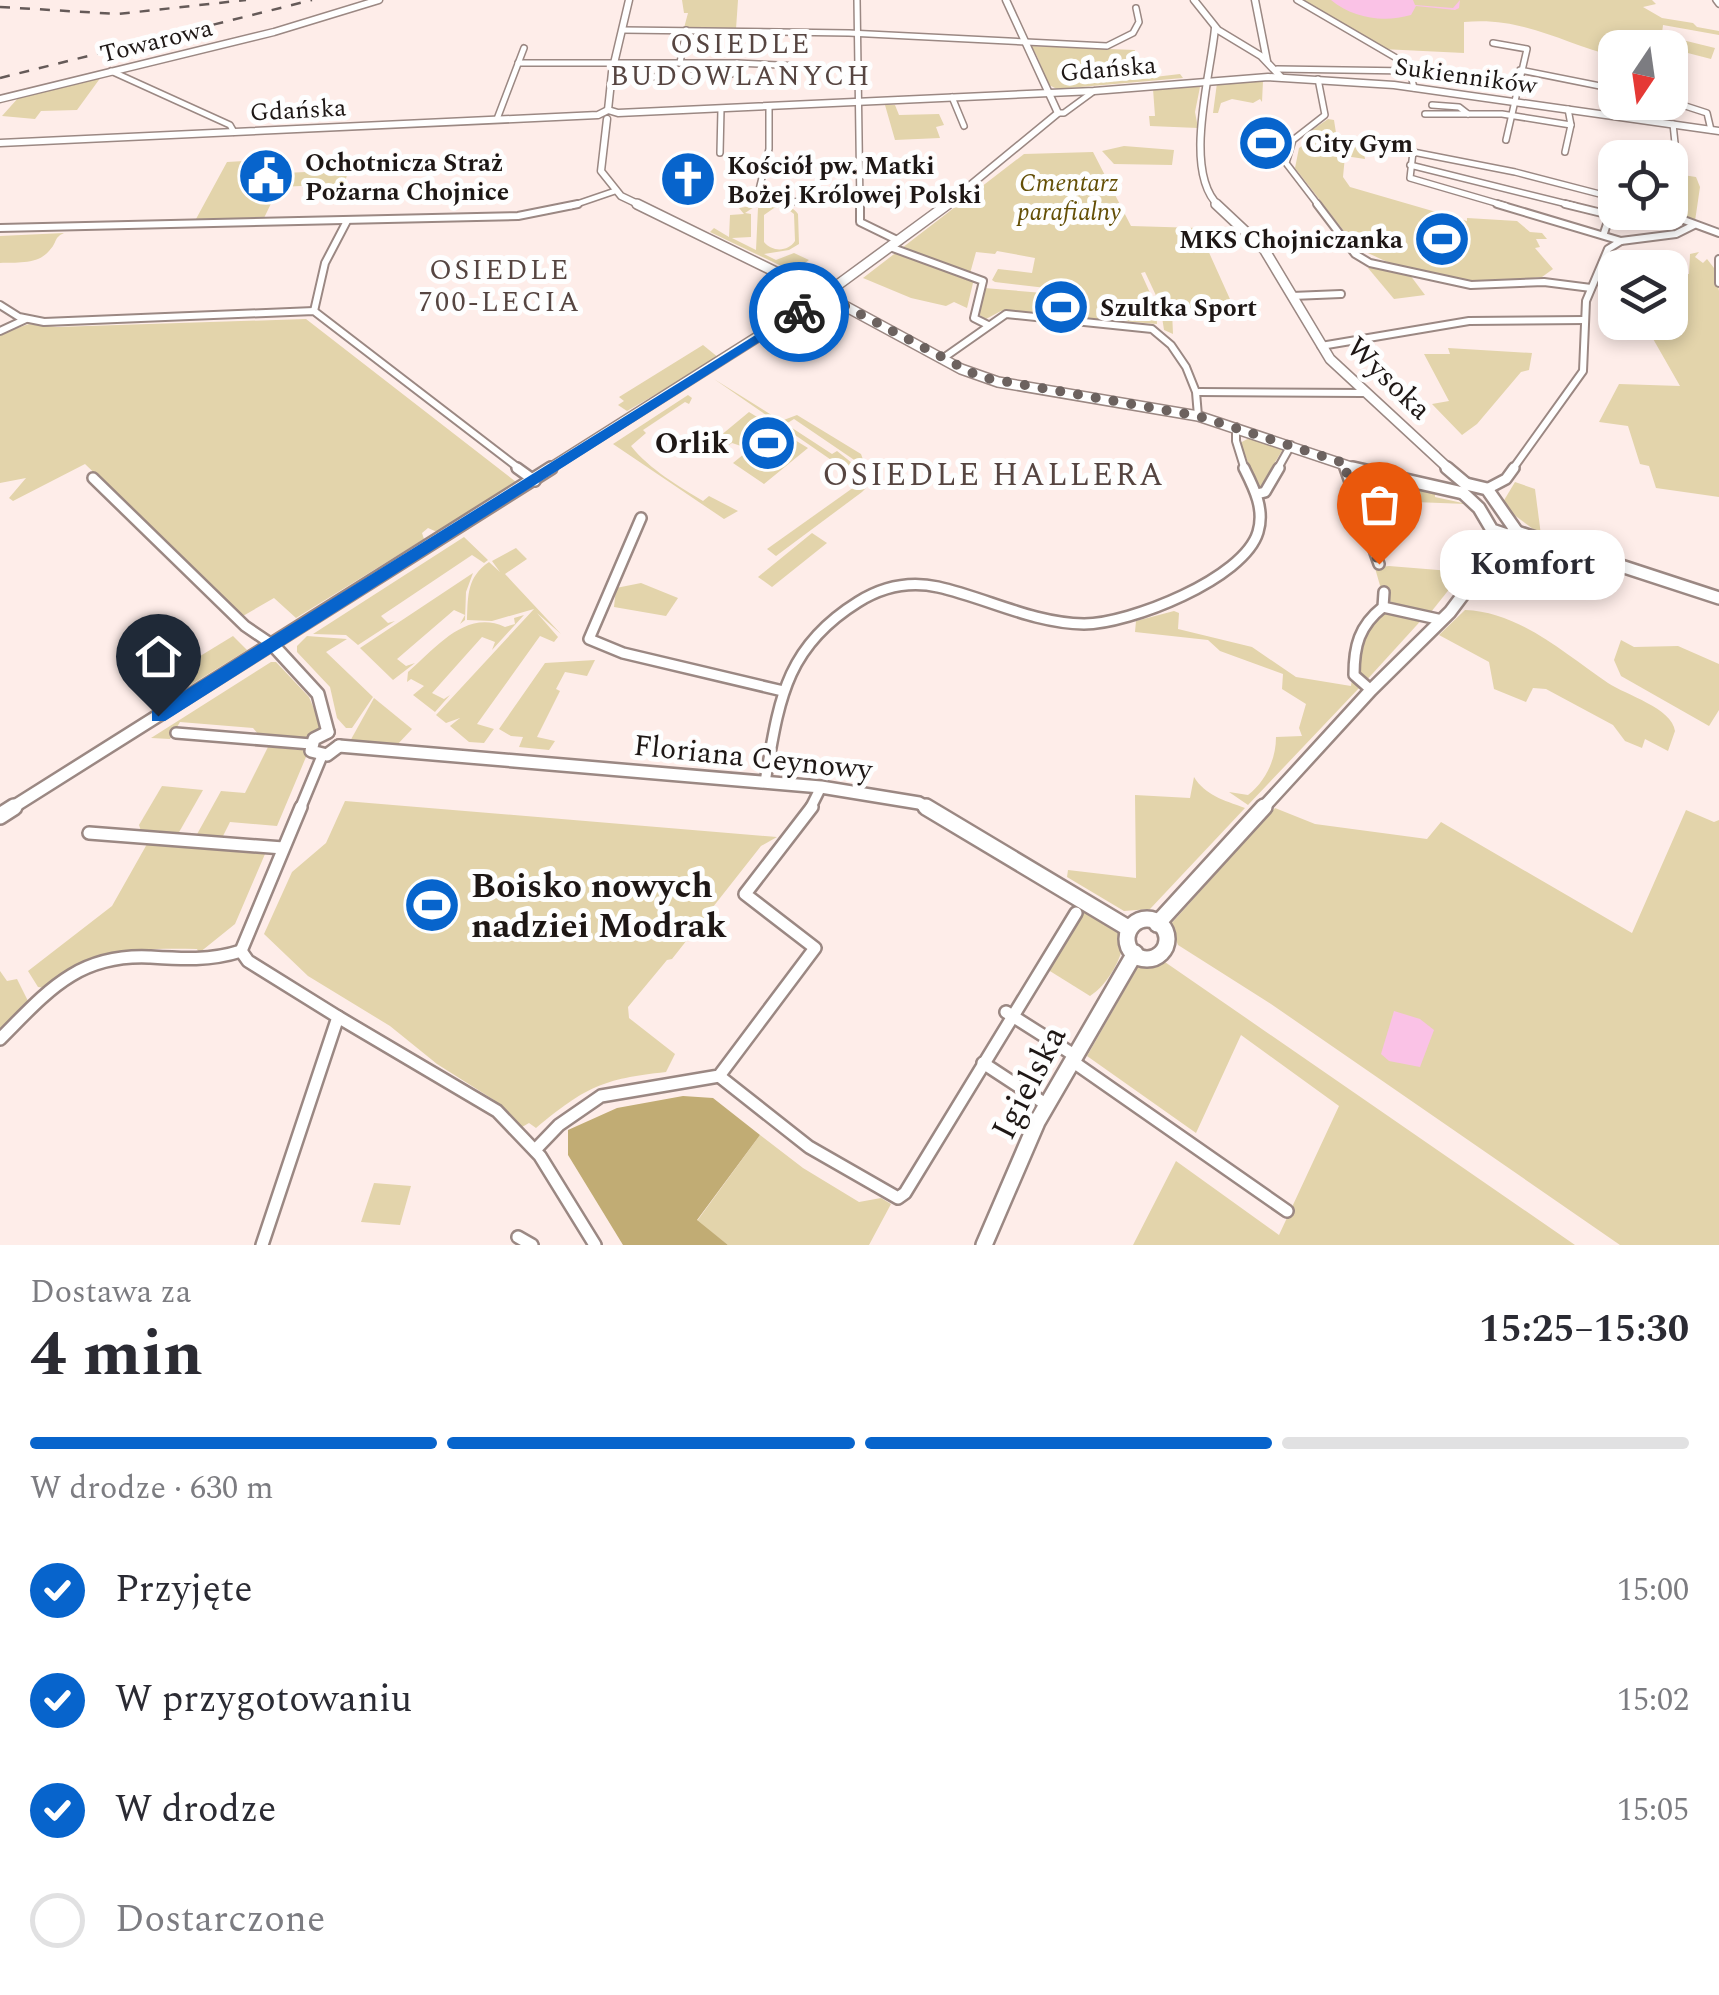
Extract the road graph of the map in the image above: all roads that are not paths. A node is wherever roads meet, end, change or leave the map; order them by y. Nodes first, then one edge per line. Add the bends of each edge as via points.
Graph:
1 (379, 0) edge
2 (628, 0) edge
3 (857, 0) edge
4 (1006, 0) edge
5 (1255, 0) edge
6 (1297, 0) edge
7 (1197, 1) edge
8 (1136, 8) dead end
9 (1216, 28) junction
10 (623, 30) junction
11 (686, 30) junction
12 (858, 34) junction
13 (1230, 38) junction
14 (1214, 40) junction
15 (1022, 42) junction
16 (1494, 43) dead end
17 (524, 48) dead end
18 (1264, 56) junction
19 (518, 63) junction
20 (614, 63) junction
21 (680, 63) junction
22 (737, 63) junction
23 (824, 67) dead end
24 (1520, 70) junction
25 (111, 71) junction
26 (1409, 71) junction
27 (1279, 73) junction
28 (649, 77) dead end
29 (1318, 79) junction
30 (1206, 80) junction
31 (1598, 85) edge
32 (1414, 88) junction
33 (1094, 91) junction
34 (1050, 93) junction
35 (0, 98) edge
36 (952, 98) junction
37 (858, 102) junction
38 (1512, 102) junction
39 (1432, 105) dead end
40 (769, 106) junction
41 (1688, 107) edge
42 (721, 108) junction
43 (1568, 109) junction
44 (1058, 113) junction
45 (604, 114) junction
46 (1425, 114) dead end
47 (1468, 114) junction
48 (1512, 116) junction
49 (497, 120) junction
50 (1673, 124) junction
51 (1571, 125) junction
52 (964, 126) dead end
53 (1715, 130) edge
54 (234, 132) junction
55 (1506, 140) dead end
56 (1675, 140) edge
57 (0, 143) edge
58 (1565, 152) dead end
59 (720, 153) dead end
60 (1470, 162) junction
61 (1410, 165) junction
62 (1464, 178) junction
63 (1554, 180) joint
64 (615, 192) junction
65 (1598, 193) edge
66 (1457, 194) junction
67 (1548, 198) junction
68 (859, 201) junction
69 (1543, 216) junction
70 (347, 220) junction
71 (1688, 223) edge
72 (1694, 225) junction
73 (0, 228) edge
74 (1604, 232) junction
75 (1719, 233) edge
76 (1621, 241) junction
77 (895, 244) junction
78 (1719, 261) edge
79 (1719, 279) edge
80 (1591, 288) junction
81 (1342, 294) dead end
82 (824, 295) junction
83 (1292, 296) junction
84 (0, 305) edge
85 (314, 311) junction
86 (26, 320) junction
87 (1585, 320) junction
88 (988, 324) junction
89 (0, 331) edge
90 (1321, 346) junction
91 (942, 359) junction
92 (1199, 392) junction
93 (1363, 393) junction
94 (1198, 416) junction
95 (1236, 427) junction
96 (1291, 445) junction
97 (1347, 464) junction
98 (93, 478) dead end
99 (535, 480) junction
100 (1464, 488) junction
101 (1487, 489) junction
102 (1257, 494) junction
103 (640, 518) dead end
104 (1495, 532) junction
105 (1517, 532) junction
106 (1379, 564) dead end
107 (1384, 592) dead end
108 (1719, 598) edge
109 (1383, 607) junction
110 (1442, 620) junction
111 (273, 645) junction
112 (1370, 690) junction
113 (783, 691) junction
114 (328, 732) junction
115 (176, 733) dead end
116 (311, 744) junction
117 (339, 746) junction
118 (322, 756) junction
119 (765, 782) junction
120 (821, 787) junction
121 (0, 816) edge
122 (89, 833) dead end
123 (283, 848) junction
124 (1076, 913) dead end
125 (1157, 924) junction
126 (1128, 928) junction
127 (241, 952) junction
128 (1135, 953) junction
129 (1009, 1014) junction
130 (338, 1017) junction
131 (0, 1039) edge
132 (1073, 1058) junction
133 (983, 1063) junction
134 (719, 1076) junction
135 (1047, 1105) junction
136 (536, 1150) junction
137 (1287, 1210) dead end
138 (518, 1237) dead end
139 (262, 1245) edge
140 (532, 1245) edge
141 (595, 1245) edge
142 (984, 1245) edge

1 - 25 street, Towarowa
2 - 10 street
3 - 12 street
4 - 15 street
5 - 18 street
6 - 26 street via 1392,53
7 - 9 street
8 - 15 street via 1139,24 1114,44
9 - 13 street
9 - 14 street, Wysoka
10 - 11 street
10 - 20 street
11 - 12 street
11 - 21 street
12 - 15 street
12 - 37 street
13 - 14 street
13 - 18 street
14 - 30 street, Wysoka
15 - 34 street
16 - 24 street via 1527,49
17 - 19 street
18 - 27 street
19 - 20 street
19 - 49 street
20 - 21 street
20 - 45 street
21 - 22 street
22 - 23 street
22 - 28 street via 732,74
24 - 31 street
24 - 38 street
25 - 35 street, Towarowa
25 - 54 street
26 - 27 street
26 - 32 street
27 - 29 street, Sukienników
27 - 30 street, Sukienników
29 - 32 street, Sukienników
29 - 80 street via 1325,116 1293,140 1285,160 1362,259 1471,285
30 - 33 street, Gdańska
30 - 83 street, Wysoka via 1208,196 1259,243
32 - 38 street, Sukienników
33 - 34 street, Gdańska
33 - 44 street
34 - 36 street, Gdańska
34 - 44 street
36 - 37 street, Gdańska
36 - 52 street
37 - 40 street, Gdańska
37 - 68 street
38 - 43 street, Sukienników
38 - 48 street
39 - 47 street
40 - 42 street, Gdańska
40 - 68 street via 768,153 756,202
41 - 53 street via 1707,113
42 - 45 street, Gdańska
42 - 59 street
43 - 50 street, Sukienników
43 - 51 street
44 - 77 street
45 - 49 street, Gdańska
45 - 64 street via 600,166
46 - 47 street
47 - 48 street
48 - 51 street
48 - 55 street
49 - 54 street, Gdańska
50 - 53 street, Sukienników
50 - 56 street
51 - 58 street
54 - 57 street, Gdańska
60 - 61 street via 1414,152
60 - 62 street
60 - 63 street
61 - 62 street
61 - 66 street via 1411,179
62 - 66 street
62 - 67 street
63 - 65 street
64 - 70 street via 529,216
64 - 82 street
66 - 69 street
67 - 69 street
67 - 74 street via 1610,216
68 - 77 street via 861,224
69 - 74 street
70 - 73 street
70 - 85 street via 325,263
71 - 72 street
72 - 75 street
72 - 76 street
74 - 76 street
76 - 80 street via 1608,249
77 - 82 street
77 - 88 street via 983,281 974,318
78 - 79 street
80 - 87 street
81 - 83 street, Wysoka
82 - 91 street
82 - 99 street
83 - 90 street, Wysoka
84 - 86 street
85 - 86 street
85 - 99 street
86 - 89 street
87 - 90 street via 1469,321
87 - 101 street via 1583,371 1506,479
88 - 91 street
88 - 92 street via 1002,315 1142,328 1164,338
90 - 93 street, Wysoka
91 - 94 street via 998,382
92 - 93 street
92 - 94 street
93 - 100 street, Wysoka
94 - 95 street
95 - 96 street
95 - 102 street via 1234,440
96 - 97 street
96 - 102 street via 1265,492
97 - 100 street via 1387,478
97 - 106 street
98 - 111 street via 245,626
99 - 111 street
100 - 101 street
100 - 104 street, Wysoka
101 - 105 street
102 - 113 street via 1260,524 1246,553 1220,575 1146,611 1107,622 1064,623 934,586 896,585 820,627 793,661
103 - 113 street via 589,639
104 - 105 street
104 - 110 street via 1471,584
105 - 108 street
107 - 109 street
109 - 110 street
109 - 112 street via 1354,642 1354,675
110 - 112 street
111 - 114 street via 320,696
111 - 121 street
112 - 125 street
113 - 119 street
114 - 116 street
114 - 117 street via 339,735
115 - 116 street
116 - 118 street
117 - 118 street
117 - 119 street, Floriana Ceynowy
118 - 123 street
119 - 120 street, Floriana Ceynowy
120 - 126 street, Floriana Ceynowy via 919,803
120 - 134 street via 814,806 744,894 815,948
122 - 123 street
123 - 127 street
124 - 129 street
125 - 126 street via 1144,920
125 - 128 street via 1168,939 1164,952 1154,958
126 - 128 street
127 - 130 street
127 - 131 street via 219,959 117,956 92,964 61,982
128 - 132 street, Igielska
129 - 132 street
129 - 133 street
130 - 136 street via 496,1110
130 - 139 street
132 - 135 street, Igielska
132 - 137 street
133 - 134 street via 898,1198 809,1146
133 - 135 street
134 - 136 street via 601,1096
135 - 142 street, Igielska
136 - 141 street
138 - 140 street

